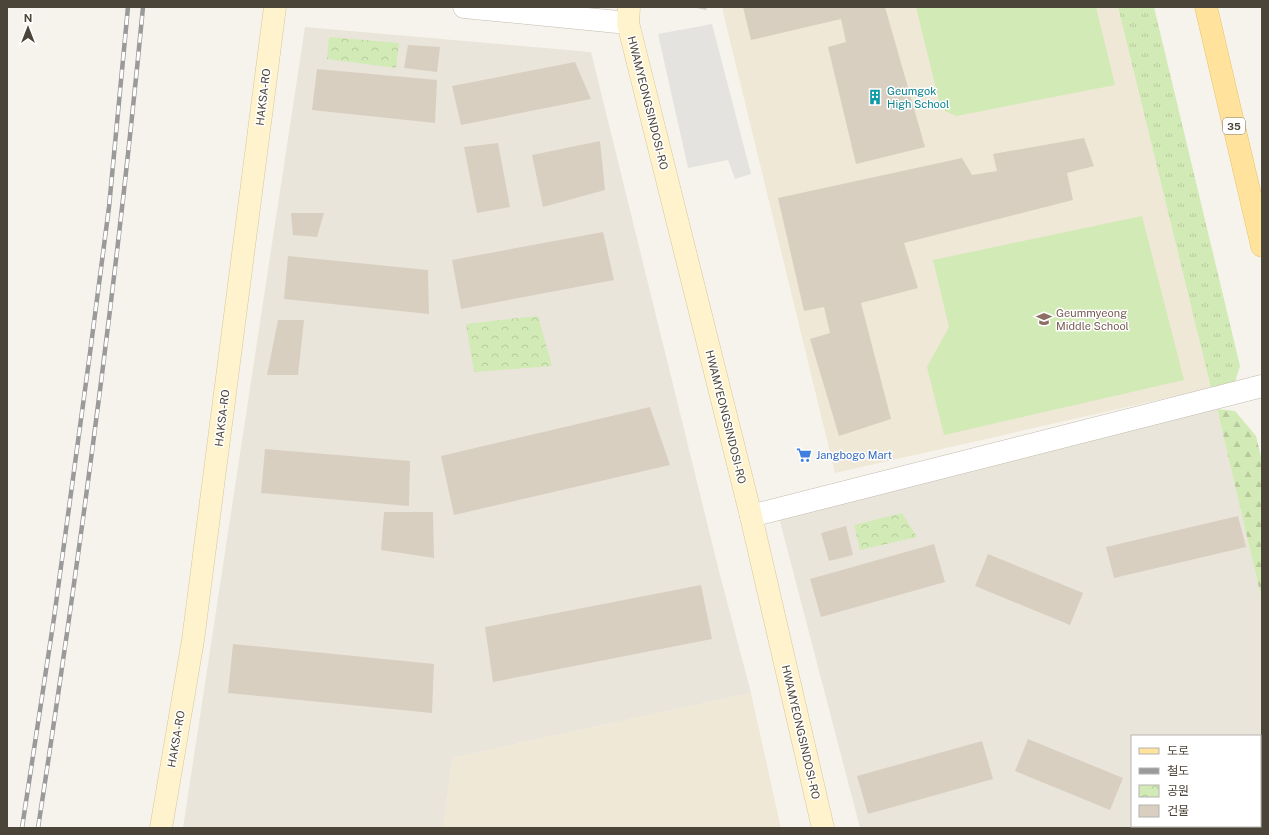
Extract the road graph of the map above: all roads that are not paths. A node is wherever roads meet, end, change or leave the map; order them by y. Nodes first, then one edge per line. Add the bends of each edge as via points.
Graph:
1 (275, 7) edge
2 (464, 7) edge
3 (1206, 7) edge
4 (628, 15) edge
5 (1262, 246) edge
6 (1262, 386) edge
7 (751, 516) junction
8 (161, 828) edge
9 (823, 828) edge

1 - 8 main road, HAKSA-RO via 193,640
2 - 4 street
3 - 5 main road, 35
4 - 7 main road, HWAMYEONGSINDOSI-RO
6 - 7 street
7 - 9 main road, HWAMYEONGSINDOSI-RO

